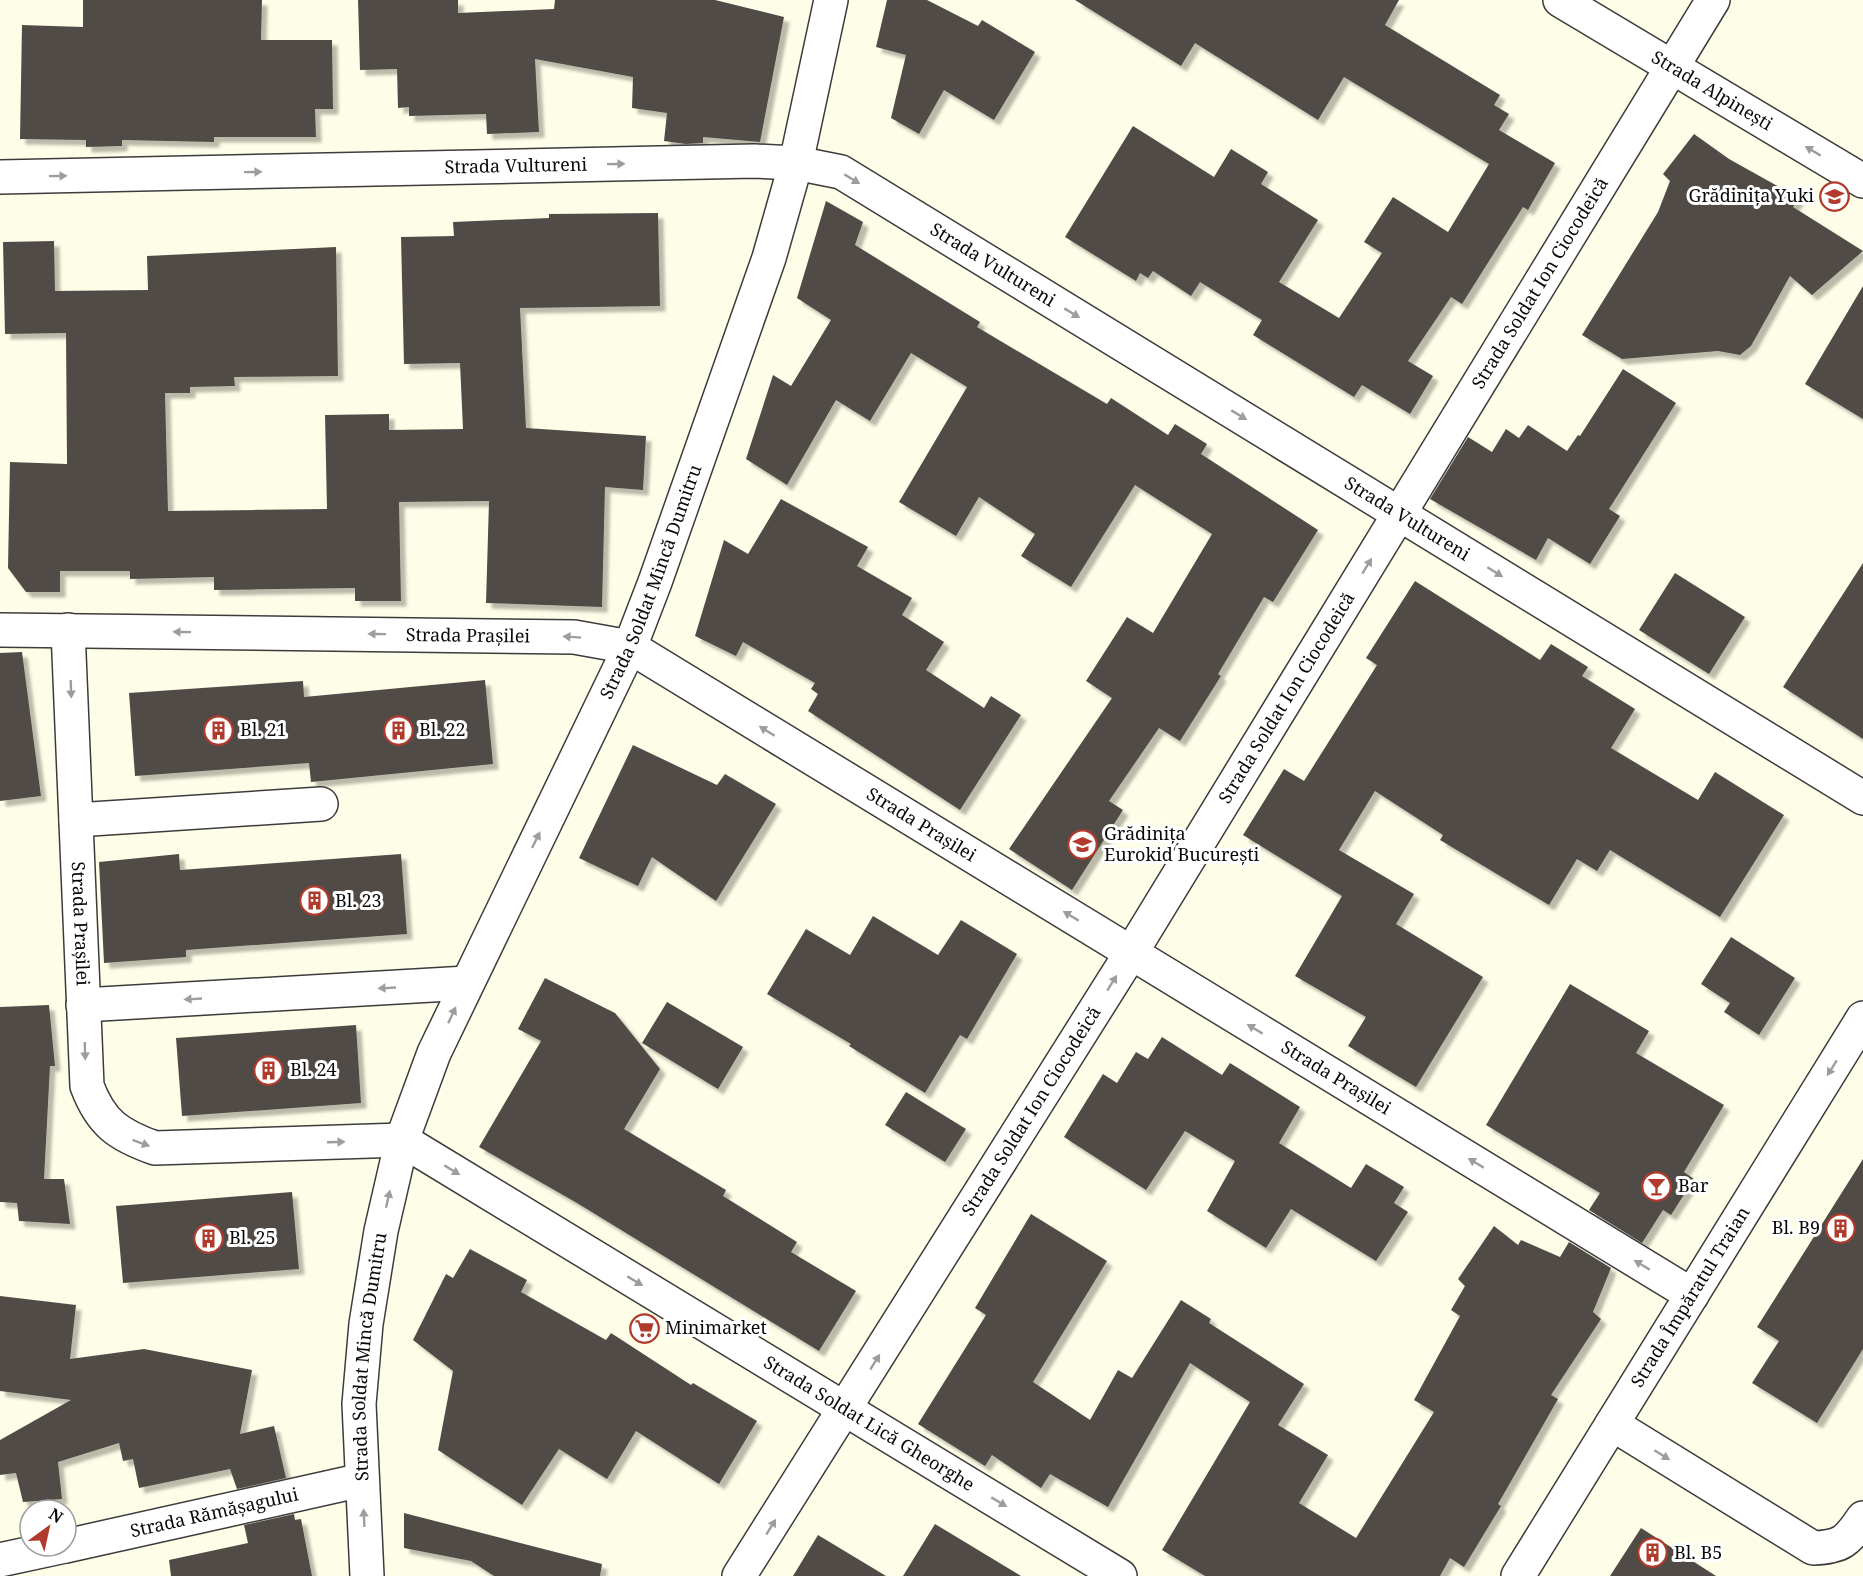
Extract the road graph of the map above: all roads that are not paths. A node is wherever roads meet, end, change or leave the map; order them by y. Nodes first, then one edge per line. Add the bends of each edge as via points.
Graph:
1 (831, 0) edge
2 (1560, 0) edge
3 (1713, 0) edge
4 (1683, 74) junction
5 (796, 163) junction
6 (0, 177) edge
7 (1863, 181) edge
8 (1399, 513) junction
9 (0, 630) edge
10 (68, 630) junction
11 (630, 646) junction
12 (1863, 798) edge
13 (321, 804) dead end
14 (76, 820) junction
15 (1131, 953) junction
16 (467, 983) junction
17 (83, 1005) junction
18 (1863, 1018) edge
19 (402, 1140) junction
20 (1692, 1295) junction
21 (845, 1409) junction
22 (1612, 1424) junction
23 (362, 1480) junction
24 (1863, 1518) edge
25 (78, 1543) edge
26 (18, 1556) edge
27 (0, 1560) edge
28 (368, 1576) edge
29 (739, 1576) edge
30 (1120, 1576) edge
31 (1518, 1576) edge

1 - 5 street, Strada Soldat Mincă Dumitru
2 - 4 street, Strada Alpinești
3 - 4 street, Strada Soldat Ion Ciocodeică
7 -> 4 street, Strada Alpinești
4 - 8 street, Strada Soldat Ion Ciocodeică
6 -> 5 street, Strada Vultureni
5 -> 8 street, Strada Vultureni via 841,172
5 - 11 street, Strada Soldat Mincă Dumitru via 769,258
8 -> 12 street, Strada Vultureni
15 -> 8 street, Strada Soldat Ion Ciocodeică
9 - 10 street, Strada Prașilei
11 -> 10 street, Strada Prașilei via 574,637
10 -> 14 street, Strada Prașilei
15 -> 11 street, Strada Prașilei
16 -> 11 street, Strada Soldat Mincă Dumitru
13 - 14 street
14 - 17 street, Strada Prașilei
20 -> 15 street, Strada Prașilei
21 -> 15 street, Strada Soldat Ion Ciocodeică
16 -> 17 street
19 -> 16 street, Strada Soldat Mincă Dumitru via 418,1089
17 -> 19 street, Strada Prașilei via 87,1086 95,1109 130,1139 155,1148
18 -> 20 street, Strada Împăratul Traian
19 -> 21 street, Strada Soldat Lică Gheorghe
23 -> 19 street, Strada Soldat Mincă Dumitru via 359,1404 366,1324 381,1231
20 - 22 street, Strada Împăratul Traian
29 -> 21 street, Strada Soldat Ion Ciocodeică
21 -> 30 street, Strada Soldat Lică Gheorghe
22 -> 24 street via 1813,1548 1836,1547
22 - 31 street, Strada Împăratul Traian
23 - 25 street, Strada Rămășagului
28 -> 23 street, Strada Soldat Mincă Dumitru
26 - 27 street, Strada Rămășagului

